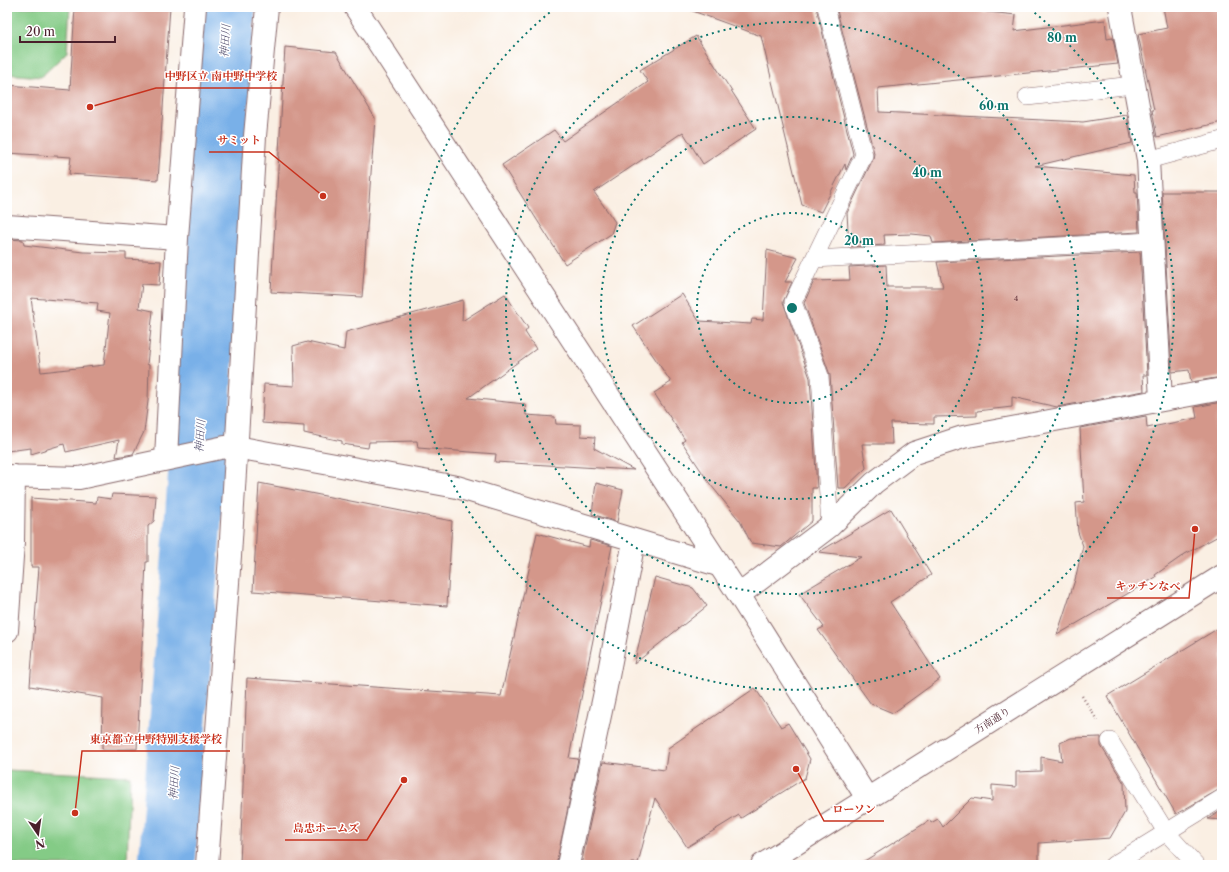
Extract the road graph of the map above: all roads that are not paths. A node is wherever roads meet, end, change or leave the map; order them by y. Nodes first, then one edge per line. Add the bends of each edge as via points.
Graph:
1 (195, 7) edge
2 (267, 7) edge
3 (355, 7) edge
4 (826, 7) edge
5 (1120, 7) edge
6 (1134, 85) junction
7 (1027, 97) dead end
8 (1222, 140) edge
9 (1148, 160) junction
10 (7, 226) edge
11 (177, 238) junction
12 (1152, 241) junction
13 (814, 259) junction
14 (1222, 389) edge
15 (1161, 400) junction
16 (231, 447) junction
17 (171, 458) junction
18 (10, 476) edge
19 (830, 526) junction
20 (634, 541) junction
21 (718, 565) junction
22 (1222, 576) edge
23 (739, 595) junction
24 (7, 631) edge
25 (1110, 741) road end
26 (867, 798) junction
27 (1222, 798) edge
28 (1166, 832) junction
29 (207, 865) edge
30 (568, 865) edge
31 (762, 865) edge
32 (1113, 865) edge
33 (1196, 865) edge

1 - 11 street
2 - 16 street
3 - 21 street
4 - 13 lane via 864,155
5 - 6 street
6 - 7 lane
6 - 9 street
8 - 9 lane
9 - 12 street
10 - 11 street
11 - 17 street
12 - 13 lane
12 - 15 street
13 - 19 lane via 793,302 820,376
14 - 15 street
15 - 19 street via 963,437 914,453 874,483
16 - 17 street
16 - 20 street via 457,487
16 - 29 street
17 - 18 street via 79,478
18 - 24 street via 13,542
19 - 23 street
20 - 21 street
20 - 30 street
21 - 23 street
22 - 26 street, 方南通り
23 - 26 street
25 - 28 lane
26 - 31 street, 方南通り
27 - 28 lane
28 - 32 lane
28 - 33 lane

